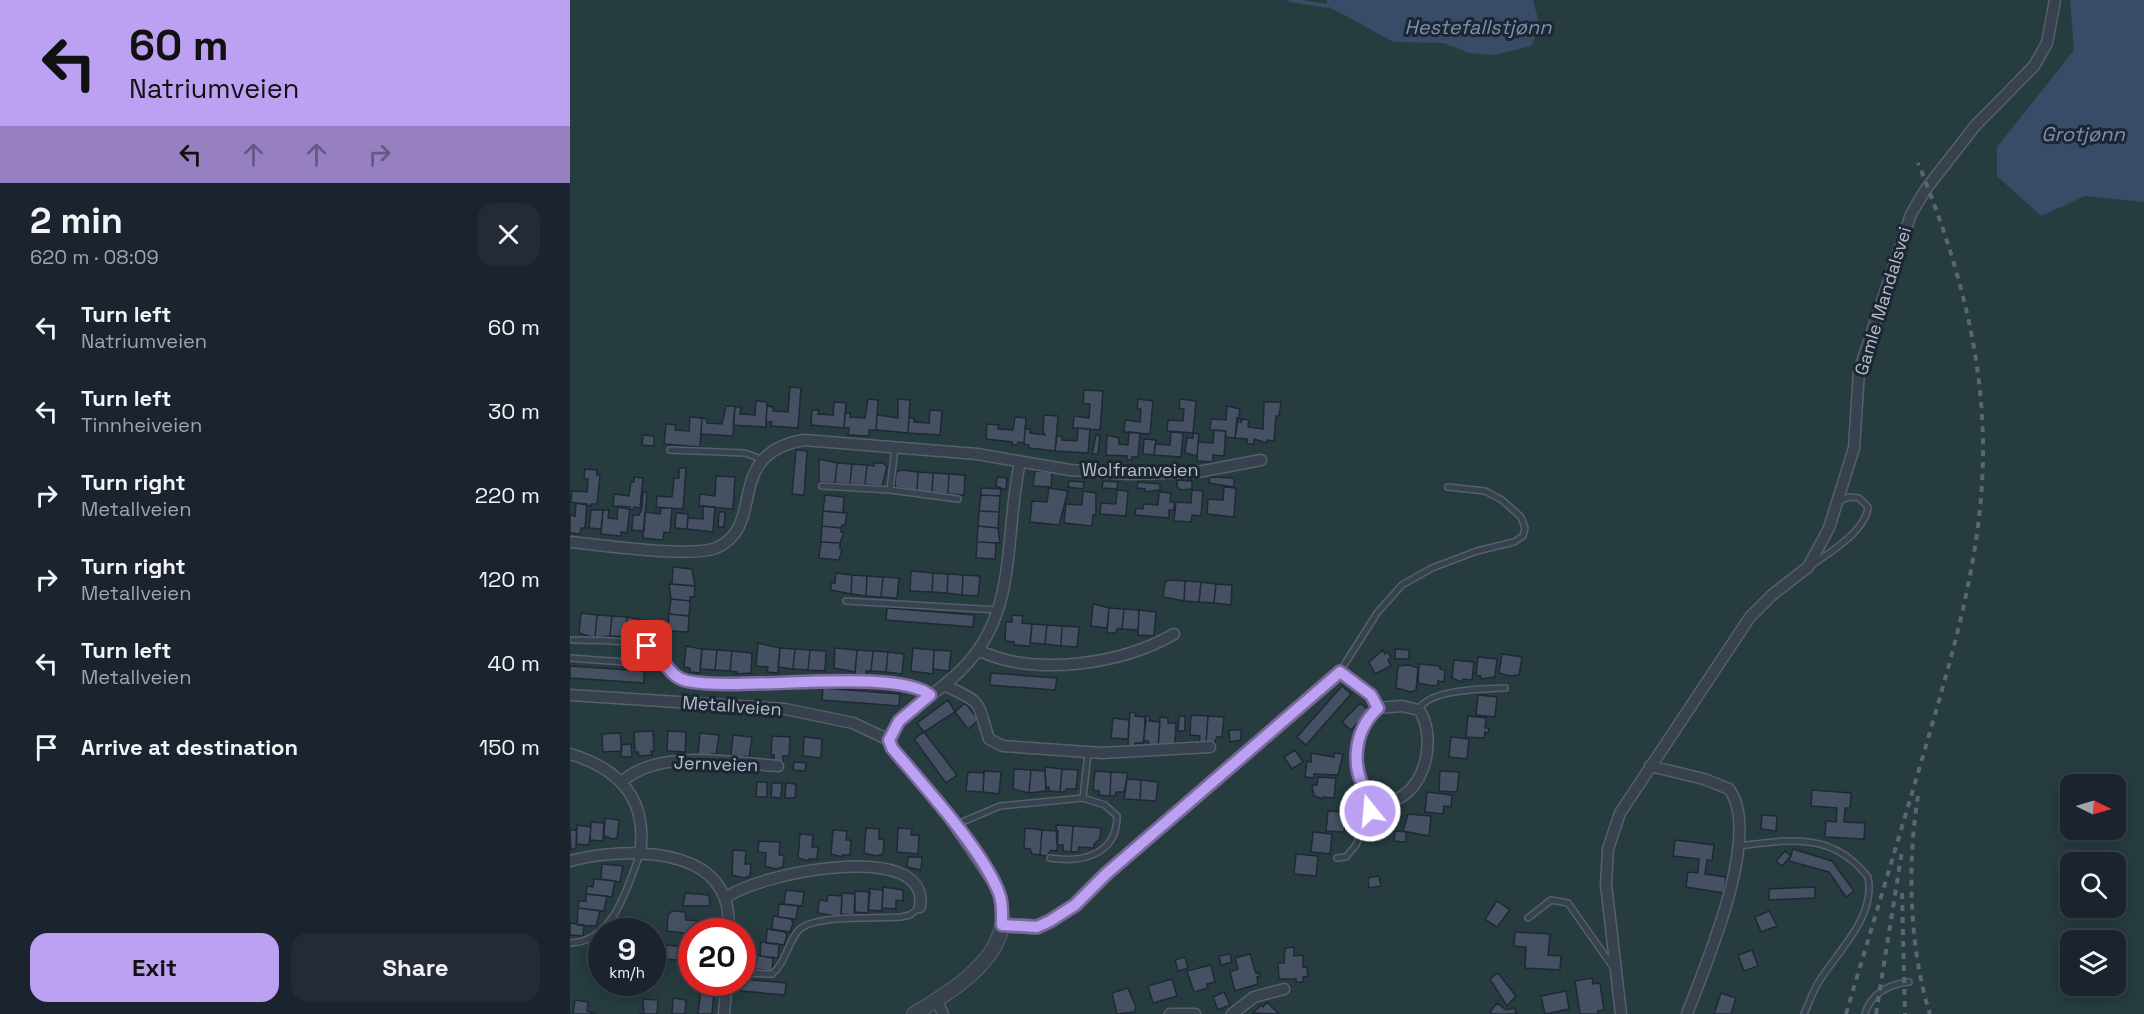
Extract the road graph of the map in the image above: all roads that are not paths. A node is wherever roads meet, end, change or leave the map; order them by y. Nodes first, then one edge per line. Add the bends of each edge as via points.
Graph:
1 (2055, 0) edge
2 (895, 446) junction
3 (670, 450) dead end
4 (761, 459) junction
5 (1261, 460) dead end
6 (1020, 462) junction
7 (822, 486) dead end
8 (1449, 487) dead end
9 (890, 490) junction
10 (958, 499) dead end
11 (1838, 502) junction
12 (570, 542) edge
13 (1808, 567) junction
14 (846, 601) dead end
15 (999, 610) junction
16 (1174, 634) dead end
17 (573, 640) dead end
18 (980, 651) junction
19 (570, 658) edge
20 (665, 666) junction
21 (1340, 672) junction
22 (944, 685) junction
23 (1505, 688) dead end
24 (570, 695) edge
25 (930, 695) junction
26 (1378, 708) junction
27 (1419, 710) junction
28 (889, 740) junction
29 (1210, 747) dead end
30 (1088, 753) junction
31 (570, 754) edge
32 (778, 766) dead end
33 (1650, 766) junction
34 (622, 781) junction
35 (1083, 798) junction
36 (1373, 800) junction
37 (954, 825) junction
38 (1738, 846) junction
39 (640, 854) junction
40 (1050, 858) dead end
41 (1337, 858) dead end
42 (570, 861) edge
43 (725, 899) junction
44 (920, 907) joint
45 (727, 918) edge
46 (1528, 918) dead end
47 (1002, 925) junction
48 (570, 943) edge
49 (1616, 970) junction
50 (756, 973) edge
51 (1909, 982) dead end
52 (1284, 989) dead end
53 (726, 996) edge
54 (936, 999) junction
55 (724, 1014) edge
56 (914, 1014) edge
57 (943, 1014) edge
58 (1170, 1014) edge
59 (1196, 1014) edge
60 (1232, 1014) edge
61 (1621, 1014) edge
62 (1687, 1014) edge
63 (1804, 1014) edge
64 (1864, 1014) edge

1 - 11 street, Gamle Mandalsvei via 2047,43 2034,66 1976,126 1911,214 1859,372 1854,448
2 - 4 street, Wolframveien via 804,440 787,443
2 - 6 street, Wolframveien
2 - 9 lane
3 - 4 lane via 745,453
4 - 12 street via 754,470 738,527 717,548 679,551
5 - 6 street, Wolframveien via 1220,469 1150,474 1070,470
6 - 15 street
7 - 9 lane
8 - 21 lane via 1485,491 1502,500 1521,517 1523,536 1432,568 1402,585 1377,614
9 - 10 lane
11 - 13 street, Gamle Mandalsvei via 1822,544
11 - 13 lane via 1859,498 1868,507 1866,516 1844,540
13 - 33 street, Gamle Mandalsvei via 1750,617
14 - 15 lane
15 - 18 street
16 - 18 street via 1142,648 1071,665 1018,661
17 - 20 lane, Metallveien via 647,646 662,657
18 - 22 street
19 - 20 lane, Metallveien
20 - 25 lane, Metallveien via 684,681 900,684
21 - 26 street via 1371,695
21 - 47 street via 1075,905 1037,927
22 - 25 street
22 - 30 street via 978,703 993,742 1017,748
23 - 27 lane via 1451,692 1425,701
24 - 28 street, Metallveien via 785,709 853,723
25 - 28 street via 899,721
26 - 27 street via 1402,706
26 - 36 street via 1359,736 1356,766 1365,791
27 - 36 street via 1428,740 1419,774 1405,794 1395,800
28 - 37 street
29 - 30 street
30 - 35 lane
31 - 34 street via 595,763
32 - 34 street, Jernveien via 668,762 638,770
33 - 38 street via 1729,789 1740,811
33 - 49 street, Gamle Mandalsvei via 1620,813 1608,849 1606,886
34 - 39 street via 640,822
35 - 37 lane via 1000,806
35 - 40 lane via 1113,810 1117,816 1113,833 1091,857 1072,861
36 - 41 lane via 1356,845 1346,857
37 - 47 street via 1000,894
38 - 62 street via 1722,921
38 - 63 lane via 1814,841 1844,854 1868,877 1869,895 1859,922 1818,982
39 - 42 street via 606,854
39 - 43 street via 680,859 693,865 719,888
39 - 48 lane via 630,886 612,918 592,936
43 - 44 street via 742,888 779,878 867,867 897,870 909,876 920,892
43 - 45 street
44 - 50 lane via 910,915 808,924 795,936 772,974
46 - 49 lane via 1551,900 1568,903
47 - 54 street via 998,945 984,964
49 - 61 street, Gamle Mandalsvei
51 - 64 lane via 1878,994 1870,1000
52 - 60 street via 1254,997
53 - 55 street
54 - 56 street
54 - 57 street
58 - 59 street

